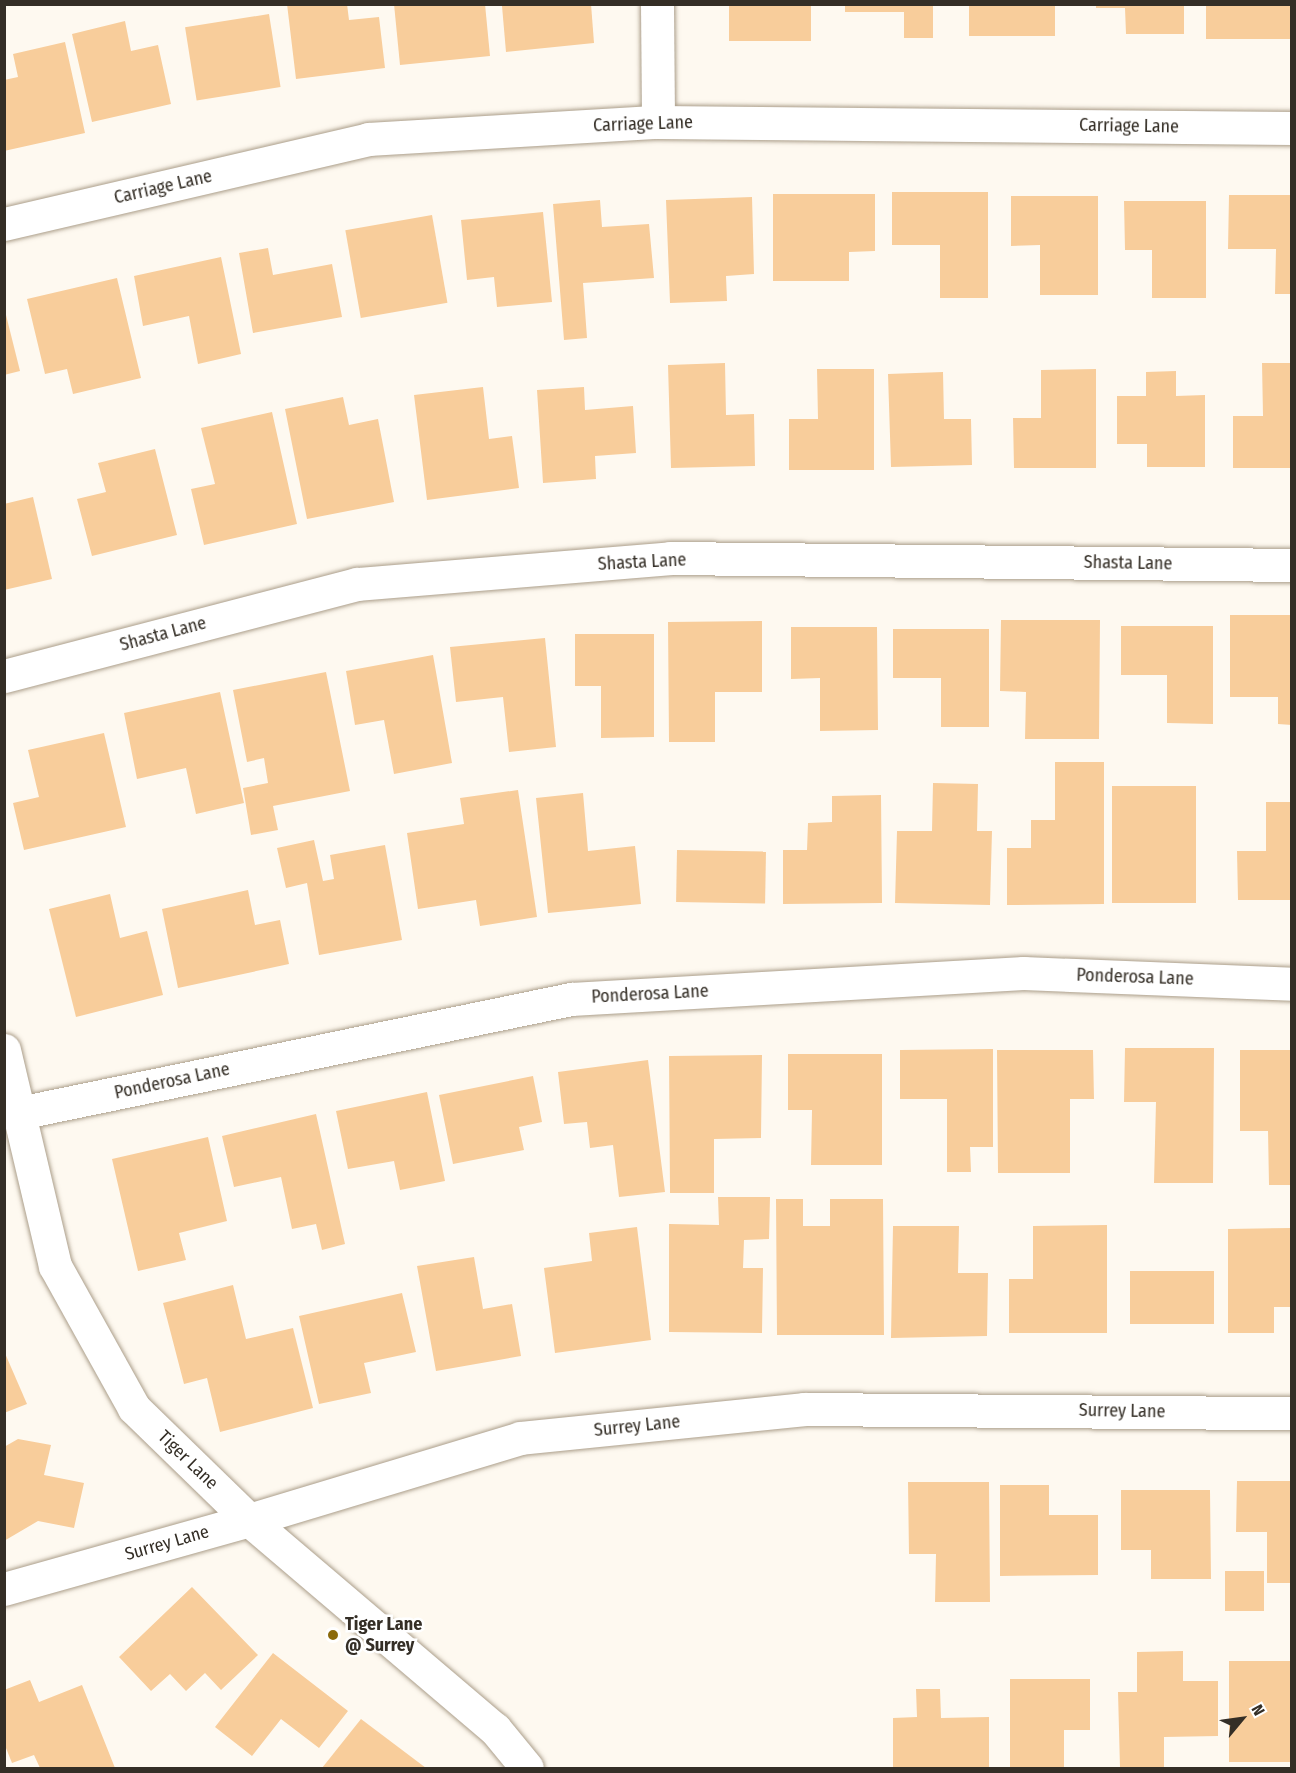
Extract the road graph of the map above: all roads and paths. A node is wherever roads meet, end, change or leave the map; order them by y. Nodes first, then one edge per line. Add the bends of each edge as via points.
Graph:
1 (657, 4) edge
2 (658, 122) junction
3 (1292, 128) edge
4 (4, 224) edge
5 (1292, 565) edge
6 (4, 676) edge
7 (1292, 984) edge
8 (4, 1050) edge
9 (19, 1113) junction
10 (1292, 1413) edge
11 (249, 1520) junction
12 (4, 1589) edge
13 (527, 1768) edge

1 - 2 street
2 - 3 street, Carriage Lane
2 - 4 street, Carriage Lane via 368,139
5 - 6 street, Shasta Lane via 670,558 357,584
7 - 9 street, Ponderosa Lane via 1023,973 572,999
8 - 9 street, Tiger Lane
9 - 11 street, Tiger Lane via 55,1266 134,1408
10 - 11 street, Surrey Lane via 804,1408 520,1438
11 - 12 street, Surrey Lane
11 - 13 street, Tiger Lane via 495,1729

